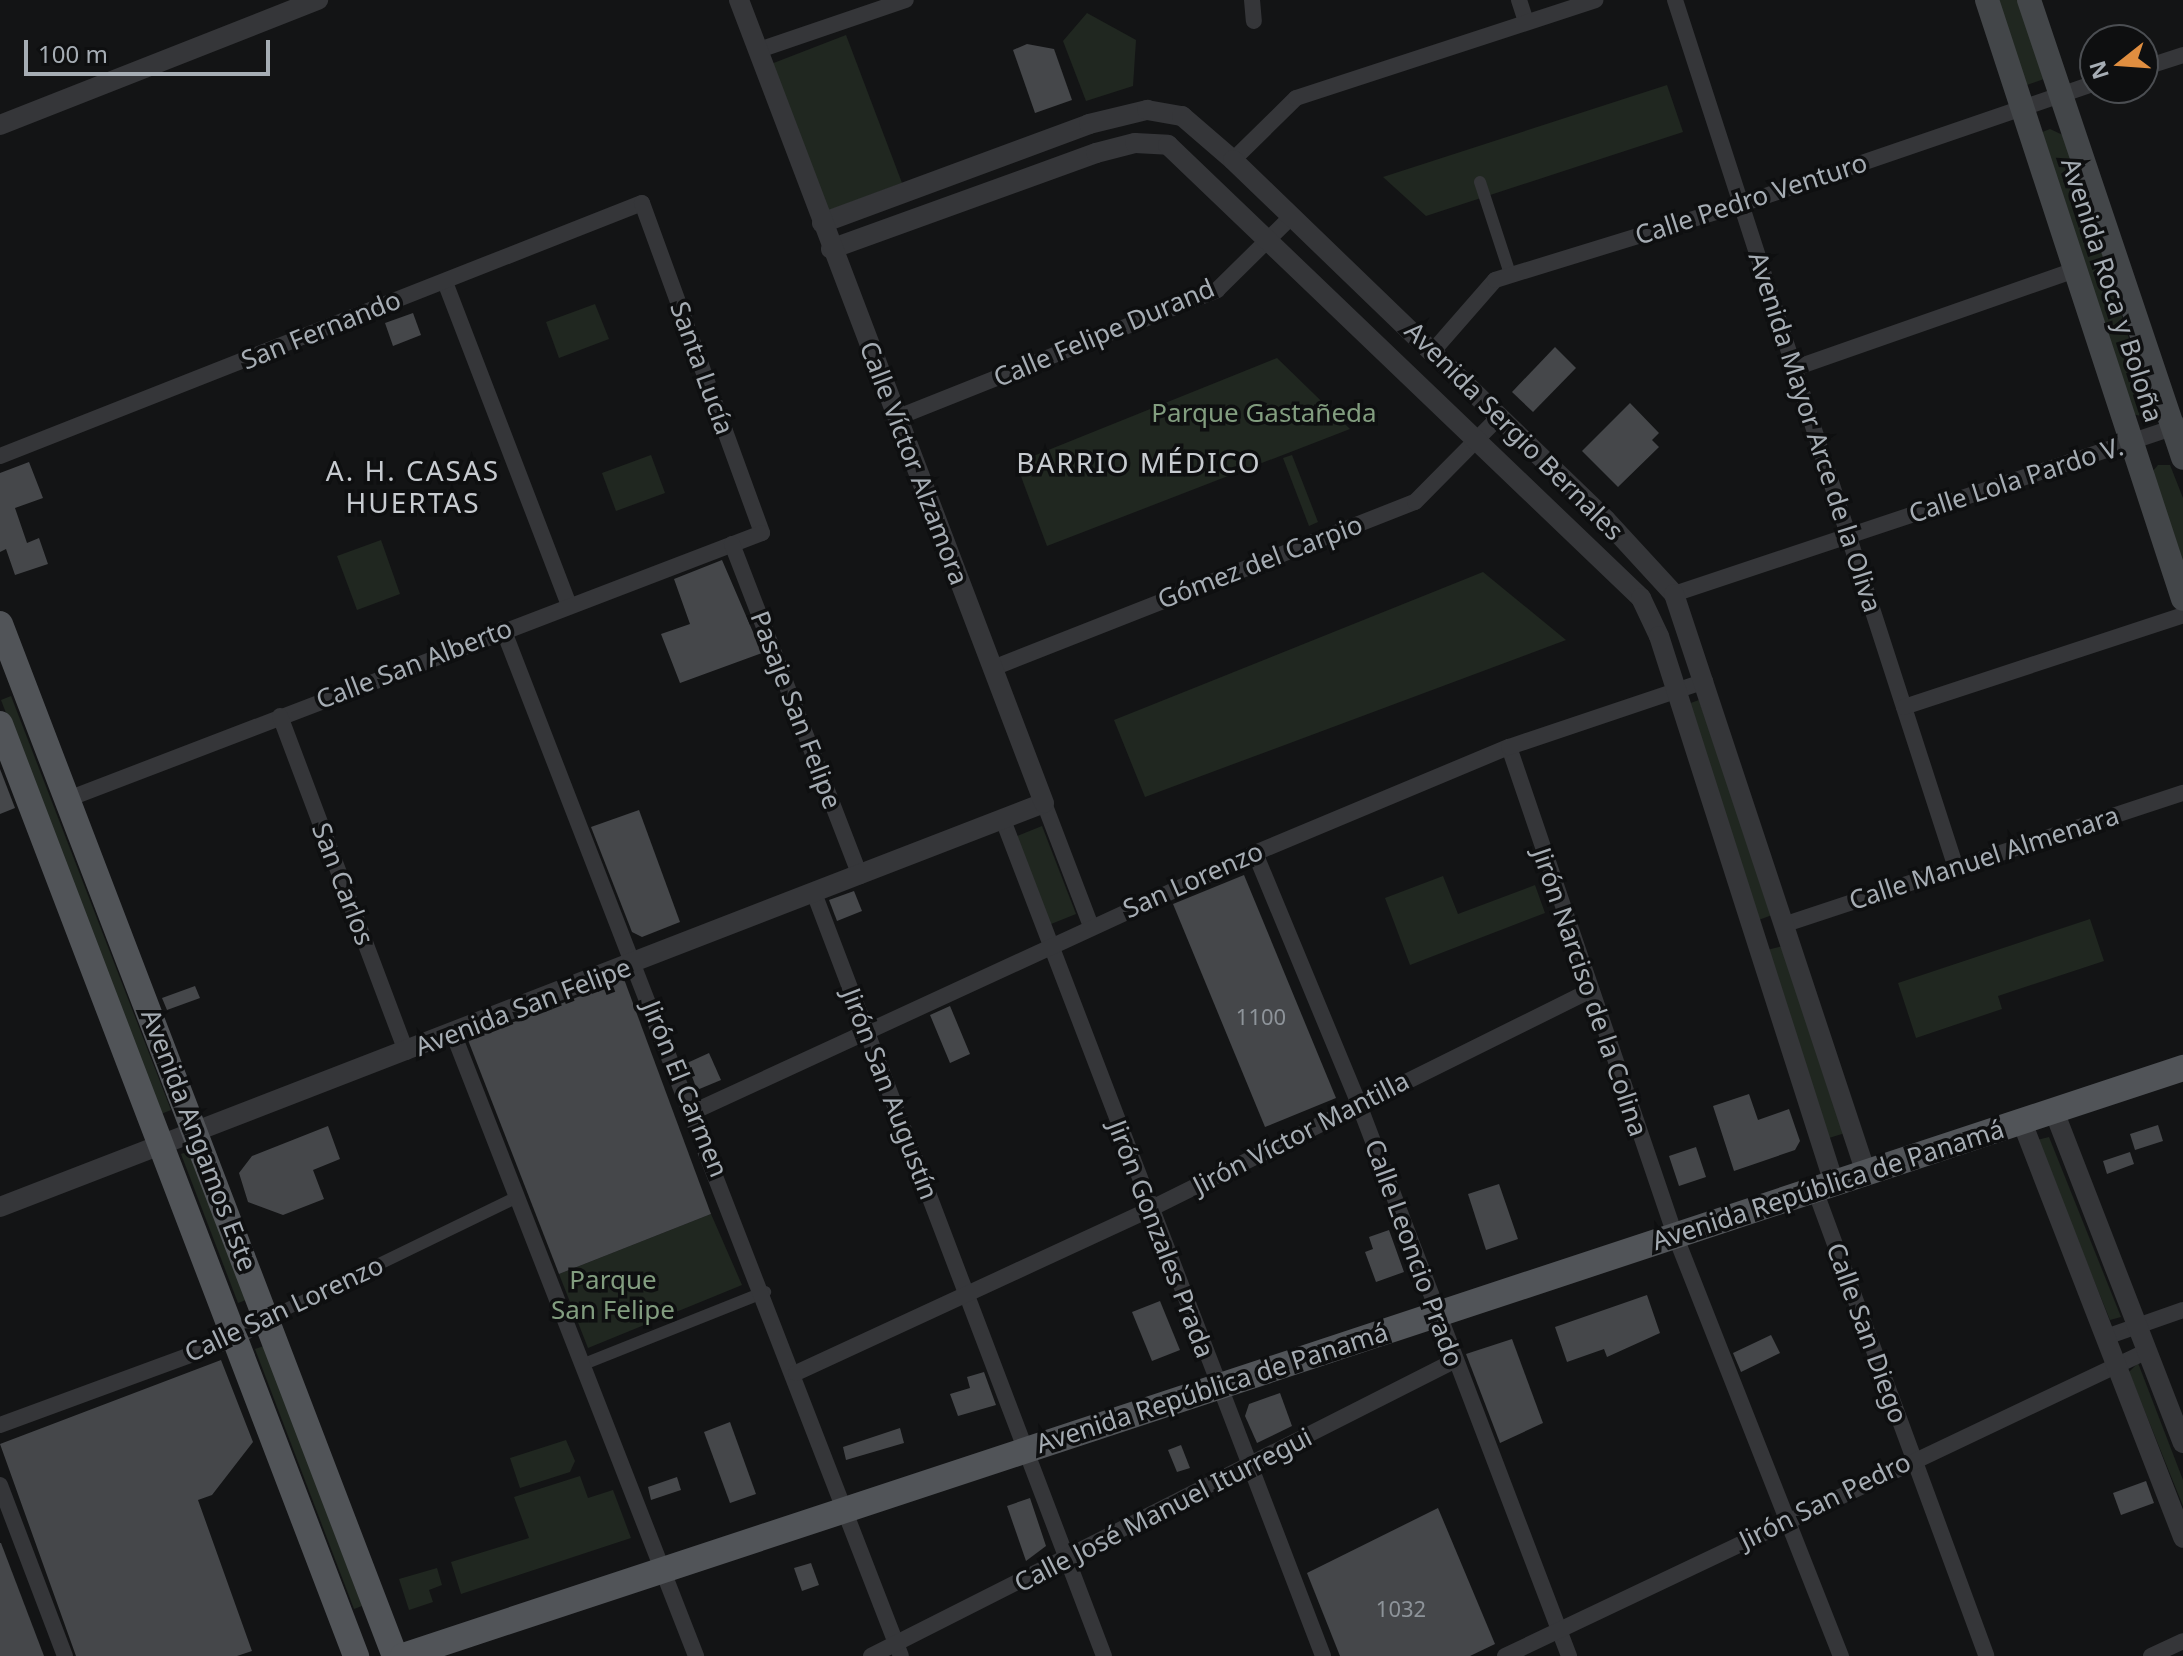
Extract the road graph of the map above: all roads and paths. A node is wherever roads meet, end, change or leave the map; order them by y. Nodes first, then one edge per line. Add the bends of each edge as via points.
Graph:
1 (318, 0) edge
2 (739, 0) edge
3 (906, 0) edge
4 (1252, 0) edge
5 (1519, 0) edge
6 (1595, 0) edge
7 (1675, 0) edge
8 (1987, 0) edge
9 (2029, 0) edge
10 (283, 6) edge
11 (1254, 21) dead end
12 (1526, 22) junction
13 (759, 50) junction
14 (2183, 55) edge
15 (2159, 63) edge
16 (2079, 88) edge
17 (2060, 95) junction
18 (2023, 109) junction
19 (1151, 110) junction
20 (0, 125) edge
21 (1153, 142) junction
22 (1233, 160) junction
23 (1480, 182) dead end
24 (642, 203) joint
25 (1742, 204) junction
26 (1291, 217) junction
27 (822, 223) junction
28 (1268, 241) junction
29 (831, 249) junction
30 (2075, 270) junction
31 (1510, 274) junction
32 (445, 282) junction
33 (1386, 306) junction
34 (1365, 331) junction
35 (1433, 351) junction
36 (1795, 368) junction
37 (1500, 416) junction
38 (896, 418) junction
39 (2178, 426) edge
40 (1479, 438) junction
41 (2133, 443) junction
42 (0, 456) edge
43 (2183, 458) edge
44 (1606, 520) junction
45 (762, 533) joint
46 (1848, 534) junction
47 (1585, 541) junction
48 (732, 544) junction
49 (1674, 594) junction
50 (2183, 599) edge
51 (569, 605) junction
52 (2183, 615) edge
53 (0, 624) edge
54 (503, 629) junction
55 (993, 668) junction
56 (1705, 681) junction
57 (1675, 691) junction
58 (1904, 707) junction
59 (280, 716) junction
60 (0, 724) edge
61 (1509, 747) junction
62 (2183, 793) edge
63 (68, 799) junction
64 (1044, 803) junction
65 (1003, 820) junction
66 (1255, 853) junction
67 (1955, 865) junction
68 (860, 876) junction
69 (814, 893) junction
70 (1786, 924) junction
71 (1091, 926) junction
72 (1049, 946) junction
73 (634, 964) junction
74 (1587, 992) junction
75 (453, 1033) junction
76 (865, 1034) junction
77 (406, 1052) junction
78 (2183, 1068) edge
79 (1358, 1102) junction
80 (695, 1111) junction
81 (2054, 1111) junction
82 (2022, 1122) junction
83 (197, 1135) junction
84 (165, 1146) junction
85 (1866, 1173) junction
86 (1824, 1186) junction
87 (517, 1197) junction
88 (0, 1207) edge
89 (1148, 1210) junction
90 (1675, 1235) junction
91 (765, 1292) junction
92 (968, 1294) junction
93 (2183, 1310) edge
94 (1436, 1315) junction
95 (268, 1318) junction
96 (2137, 1325) junction
97 (2106, 1337) junction
98 (236, 1338) junction
99 (2147, 1351) junction
100 (1454, 1361) junction
101 (584, 1364) junction
102 (2117, 1364) junction
103 (796, 1373) junction
104 (1219, 1386) junction
105 (0, 1425) edge
106 (2183, 1443) edge
107 (1024, 1449) junction
108 (1913, 1458) junction
109 (1249, 1469) junction
110 (0, 1485) edge
111 (845, 1507) junction
112 (1789, 1518) junction
113 (2183, 1538) edge
114 (1066, 1559) junction
115 (662, 1568) junction
116 (1559, 1630) junction
117 (2183, 1641) edge
118 (898, 1650) edge
119 (65, 1656) edge
120 (356, 1656) edge
121 (395, 1656) edge
122 (403, 1656) edge
123 (696, 1656) edge
124 (871, 1656) edge
125 (1104, 1656) edge
126 (1323, 1656) edge
127 (1505, 1656) edge
128 (1569, 1656) edge
129 (1841, 1656) edge
130 (1986, 1656) edge
131 (2151, 1656) edge

1 - 10 street
2 - 13 street, Calle Víctor Alzamora
3 - 13 street
4 - 11 street
5 - 12 street
6 - 12 street
7 - 25 street, Avenida Mayor Arce de la Oliva
8 - 18 main road, Avenida Roca y Boloña
9 - 17 main road, Avenida Roca y Boloña
10 - 20 street
12 - 22 street via 1296,98
13 - 27 street, Calle Víctor Alzamora
14 - 15 street
16 - 17 street, Calle Pedro Venturo
17 - 18 street, Calle Pedro Venturo
17 - 39 main road, Avenida Roca y Boloña
18 - 25 street, Calle Pedro Venturo
18 - 30 main road, Avenida Roca y Boloña
19 - 21 street
19 - 22 street, Avenida Sergio Bernales via 1182,116
19 - 27 street, Avenida Sergio Bernales via 1089,124
21 - 28 street, Avenida Sergio Bernales via 1168,145
21 - 29 street via 1096,153
22 - 26 street, Avenida Sergio Bernales
23 - 31 street
24 - 32 street, San Fernando
24 - 45 street, Santa Lucía
25 - 31 street, Calle Pedro Venturo
25 - 36 street, Avenida Mayor Arce de la Oliva
26 - 28 street, Calle Felipe Durand
26 - 33 street, Avenida Sergio Bernales
27 - 29 street, Calle Víctor Alzamora
28 - 34 street, Avenida Sergio Bernales
28 - 38 street, Calle Felipe Durand via 1217,290
29 - 38 street, Calle Víctor Alzamora
30 - 36 street
30 - 41 main road, Avenida Roca y Boloña
31 - 35 street, Calle Pedro Venturo via 1495,280
32 - 42 street, San Fernando
32 - 51 street
33 - 34 street
33 - 35 street, Avenida Sergio Bernales
34 - 40 street, Avenida Sergio Bernales
35 - 37 street, Avenida Sergio Bernales
36 - 46 street, Avenida Mayor Arce de la Oliva
37 - 40 street, Gómez del Carpio
37 - 44 street, Avenida Sergio Bernales
38 - 55 street, Calle Víctor Alzamora
39 - 41 street, Calle Lola Pardo V.
39 - 43 main road, Avenida Roca y Boloña
40 - 47 street, Avenida Sergio Bernales
40 - 55 street, Gómez del Carpio via 1415,502
41 - 46 street, Calle Lola Pardo V.
41 - 50 main road, Avenida Roca y Boloña
44 - 47 street
44 - 49 street, Avenida Sergio Bernales
45 - 48 street, Calle San Alberto
46 - 49 street, Calle Lola Pardo V.
46 - 58 street, Avenida Mayor Arce de la Oliva
47 - 57 street, Avenida Sergio Bernales via 1641,598
48 - 51 street, Calle San Alberto
48 - 68 street, Pasaje San Felipe
49 - 56 street, Avenida Sergio Bernales
51 - 54 street, Calle San Alberto
52 - 58 street
53 - 63 main road, Avenida Angamos Este
54 - 59 street, Calle San Alberto
54 - 73 street, Jirón El Carmen
55 - 64 street, Calle Víctor Alzamora
56 - 57 street, San Lorenzo
56 - 70 street, Avenida Sergio Bernales
57 - 61 street, San Lorenzo
57 - 86 street, Avenida Sergio Bernales
58 - 67 street, Avenida Mayor Arce de la Oliva
59 - 63 street, Calle San Alberto
59 - 77 street, San Carlos
60 - 84 main road, Avenida Angamos Este
61 - 66 street, San Lorenzo
61 - 74 street, Jirón Narciso de la Colina
62 - 67 street, Calle Manuel Almenara
63 - 83 main road, Avenida Angamos Este
64 - 65 street, Avenida San Felipe
64 - 71 street, Calle Víctor Alzamora
65 - 68 street, Avenida San Felipe
65 - 72 street, Jirón Gonzales Prada
66 - 71 street, San Lorenzo
66 - 79 street, Calle Leoncio Prado
67 - 70 street, Calle Manuel Almenara
68 - 69 street, Avenida San Felipe
69 - 73 street, Avenida San Felipe
69 - 76 street, Jirón San Augustín
70 - 85 street, Avenida Sergio Bernales
71 - 72 street, San Lorenzo
72 - 76 street, San Lorenzo
72 - 89 street, Jirón Gonzales Prada
73 - 75 street, Avenida San Felipe
73 - 80 street, Jirón El Carmen
74 - 79 street, Jirón Víctor Mantilla
74 - 90 street, Jirón Narciso de la Colina
75 - 77 street, Avenida San Felipe
75 - 87 street
76 - 80 street, San Lorenzo
76 - 92 street, Jirón San Augustín
77 - 83 street, Avenida San Felipe
78 - 81 main road, Avenida República de Panamá
79 - 89 street, Jirón Víctor Mantilla
79 - 94 street, Calle Leoncio Prado
80 - 91 street, Jirón El Carmen
81 - 82 main road, Avenida República de Panamá
81 - 96 street
82 - 85 main road, Avenida República de Panamá
82 - 97 street
83 - 84 street, Avenida San Felipe
83 - 95 main road, Avenida Angamos Este
84 - 88 street, Avenida San Felipe
84 - 98 main road, Avenida Angamos Este
85 - 86 main road, Avenida República de Panamá
86 - 90 main road, Avenida República de Panamá
86 - 108 street, Calle San Diego
87 - 95 street, Calle San Lorenzo
87 - 101 street
89 - 92 street, Jirón Víctor Mantilla
89 - 104 street, Jirón Gonzales Prada
90 - 94 main road, Avenida República de Panamá
90 - 112 street, Jirón Narciso de la Colina
91 - 101 street
91 - 103 street, Jirón El Carmen
92 - 103 street, Jirón Víctor Mantilla
92 - 107 street, Jirón San Augustín
93 - 96 street
94 - 100 street, Calle Leoncio Prado
94 - 104 main road, Avenida República de Panamá
95 - 98 street, Calle San Lorenzo
95 - 121 main road, Avenida Angamos Este
96 - 97 street
96 - 99 street
97 - 102 street
98 - 105 street, Calle San Lorenzo
98 - 120 main road, Avenida Angamos Este
99 - 102 street, Jirón San Pedro
99 - 106 street
100 - 109 street, Calle José Manuel Iturregui
100 - 116 street, Calle Leoncio Prado
101 - 115 street
102 - 108 street, Jirón San Pedro
102 - 113 street
103 - 111 street, Jirón El Carmen
104 - 107 main road, Avenida República de Panamá
104 - 109 street, Jirón Gonzales Prada
107 - 111 main road, Avenida República de Panamá
107 - 114 street, Jirón San Augustín
108 - 112 street, Jirón San Pedro
108 - 130 street, Calle San Diego
109 - 114 street, Calle José Manuel Iturregui
109 - 126 street, Jirón Gonzales Prada
110 - 119 street
111 - 115 main road, Avenida República de Panamá
111 - 118 street, Jirón El Carmen
112 - 116 street, Jirón San Pedro
112 - 129 street, Jirón Narciso de la Colina
114 - 118 street, Calle José Manuel Iturregui
114 - 125 street, Jirón San Augustín
115 - 122 main road, Avenida República de Panamá
115 - 123 street
116 - 127 street, Jirón San Pedro
116 - 128 street, Calle Leoncio Prado
117 - 131 street
118 - 124 street, Calle José Manuel Iturregui

